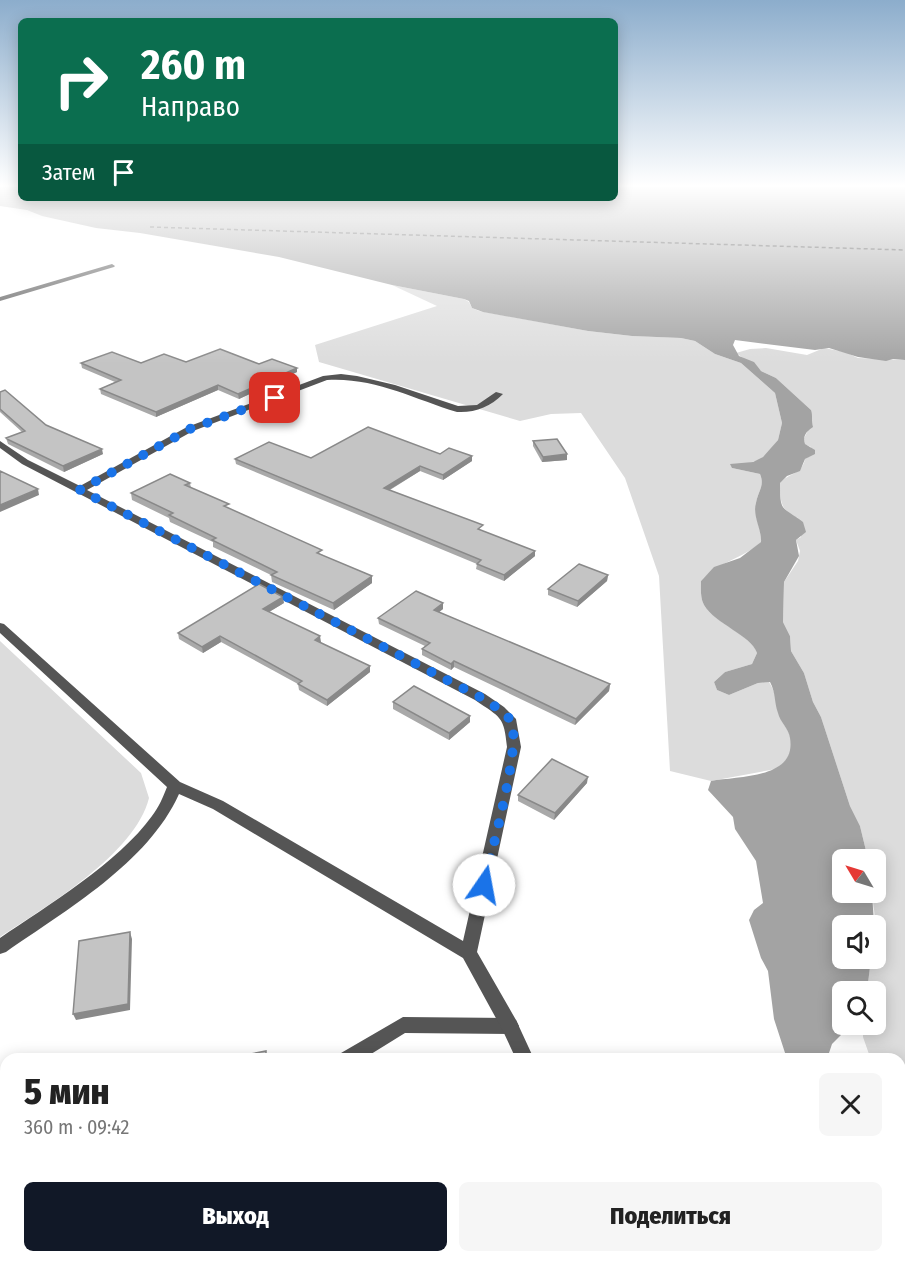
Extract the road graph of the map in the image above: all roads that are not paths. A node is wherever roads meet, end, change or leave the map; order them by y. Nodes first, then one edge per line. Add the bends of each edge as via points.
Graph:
1 (112, 266) dead end
2 (0, 299) edge
3 (499, 394) dead end
4 (0, 444) edge
5 (80, 490) junction
6 (0, 627) edge
7 (175, 786) junction
8 (0, 947) edge
9 (469, 953) junction
10 (510, 1026) junction
11 (357, 1053) edge
12 (522, 1053) edge

1 - 2 street
3 - 5 street via 482,407 457,409 359,378 326,378 190,429
4 - 5 street via 25,462
5 - 9 street via 480,697 511,722 514,747
6 - 7 street
7 - 8 street via 153,826 106,869
7 - 9 street via 218,805
9 - 10 street
10 - 11 street via 403,1025
10 - 12 street

